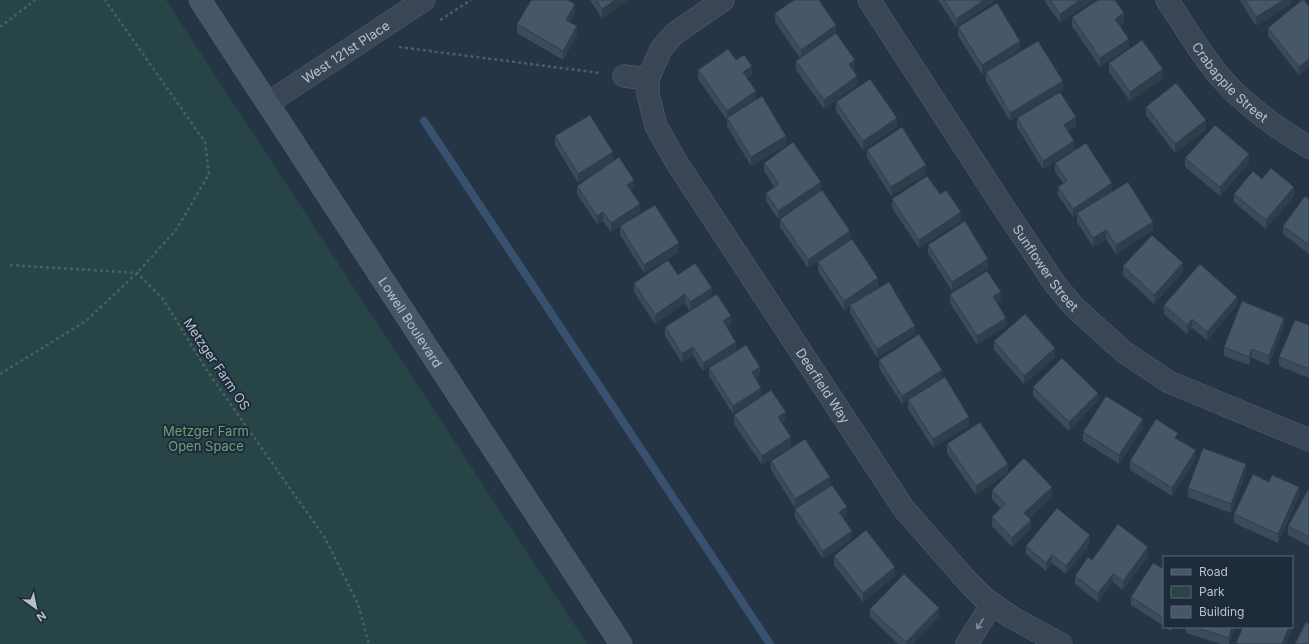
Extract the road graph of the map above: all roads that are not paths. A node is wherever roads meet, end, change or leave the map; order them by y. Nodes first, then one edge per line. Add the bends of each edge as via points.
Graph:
1 (200, 0) edge
2 (424, 0) edge
3 (723, 0) edge
4 (869, 0) edge
5 (1167, 0) edge
6 (624, 76) road end
7 (648, 79) junction
8 (268, 103) junction
9 (1309, 147) edge
10 (1309, 440) edge
11 (992, 604) junction
12 (1027, 637) edge
13 (621, 644) edge
14 (967, 644) edge
15 (1061, 644) edge

1 - 8 main road, Lowell Boulevard
2 - 8 street, West 121st Place
3 - 7 street via 674,34 662,49
4 - 10 street, Sunflower Street via 1017,227 1073,306 1124,352 1169,382
5 - 9 street, Crabapple Street via 1222,79 1256,111
6 - 7 street
7 - 11 street, Deerfield Way via 648,94 656,126 734,250 904,508 967,581
8 - 13 main road, Lowell Boulevard
11 - 12 street, Deerfield Way via 1011,617
11 -> 14 street
12 - 15 street, Deerfield Way

